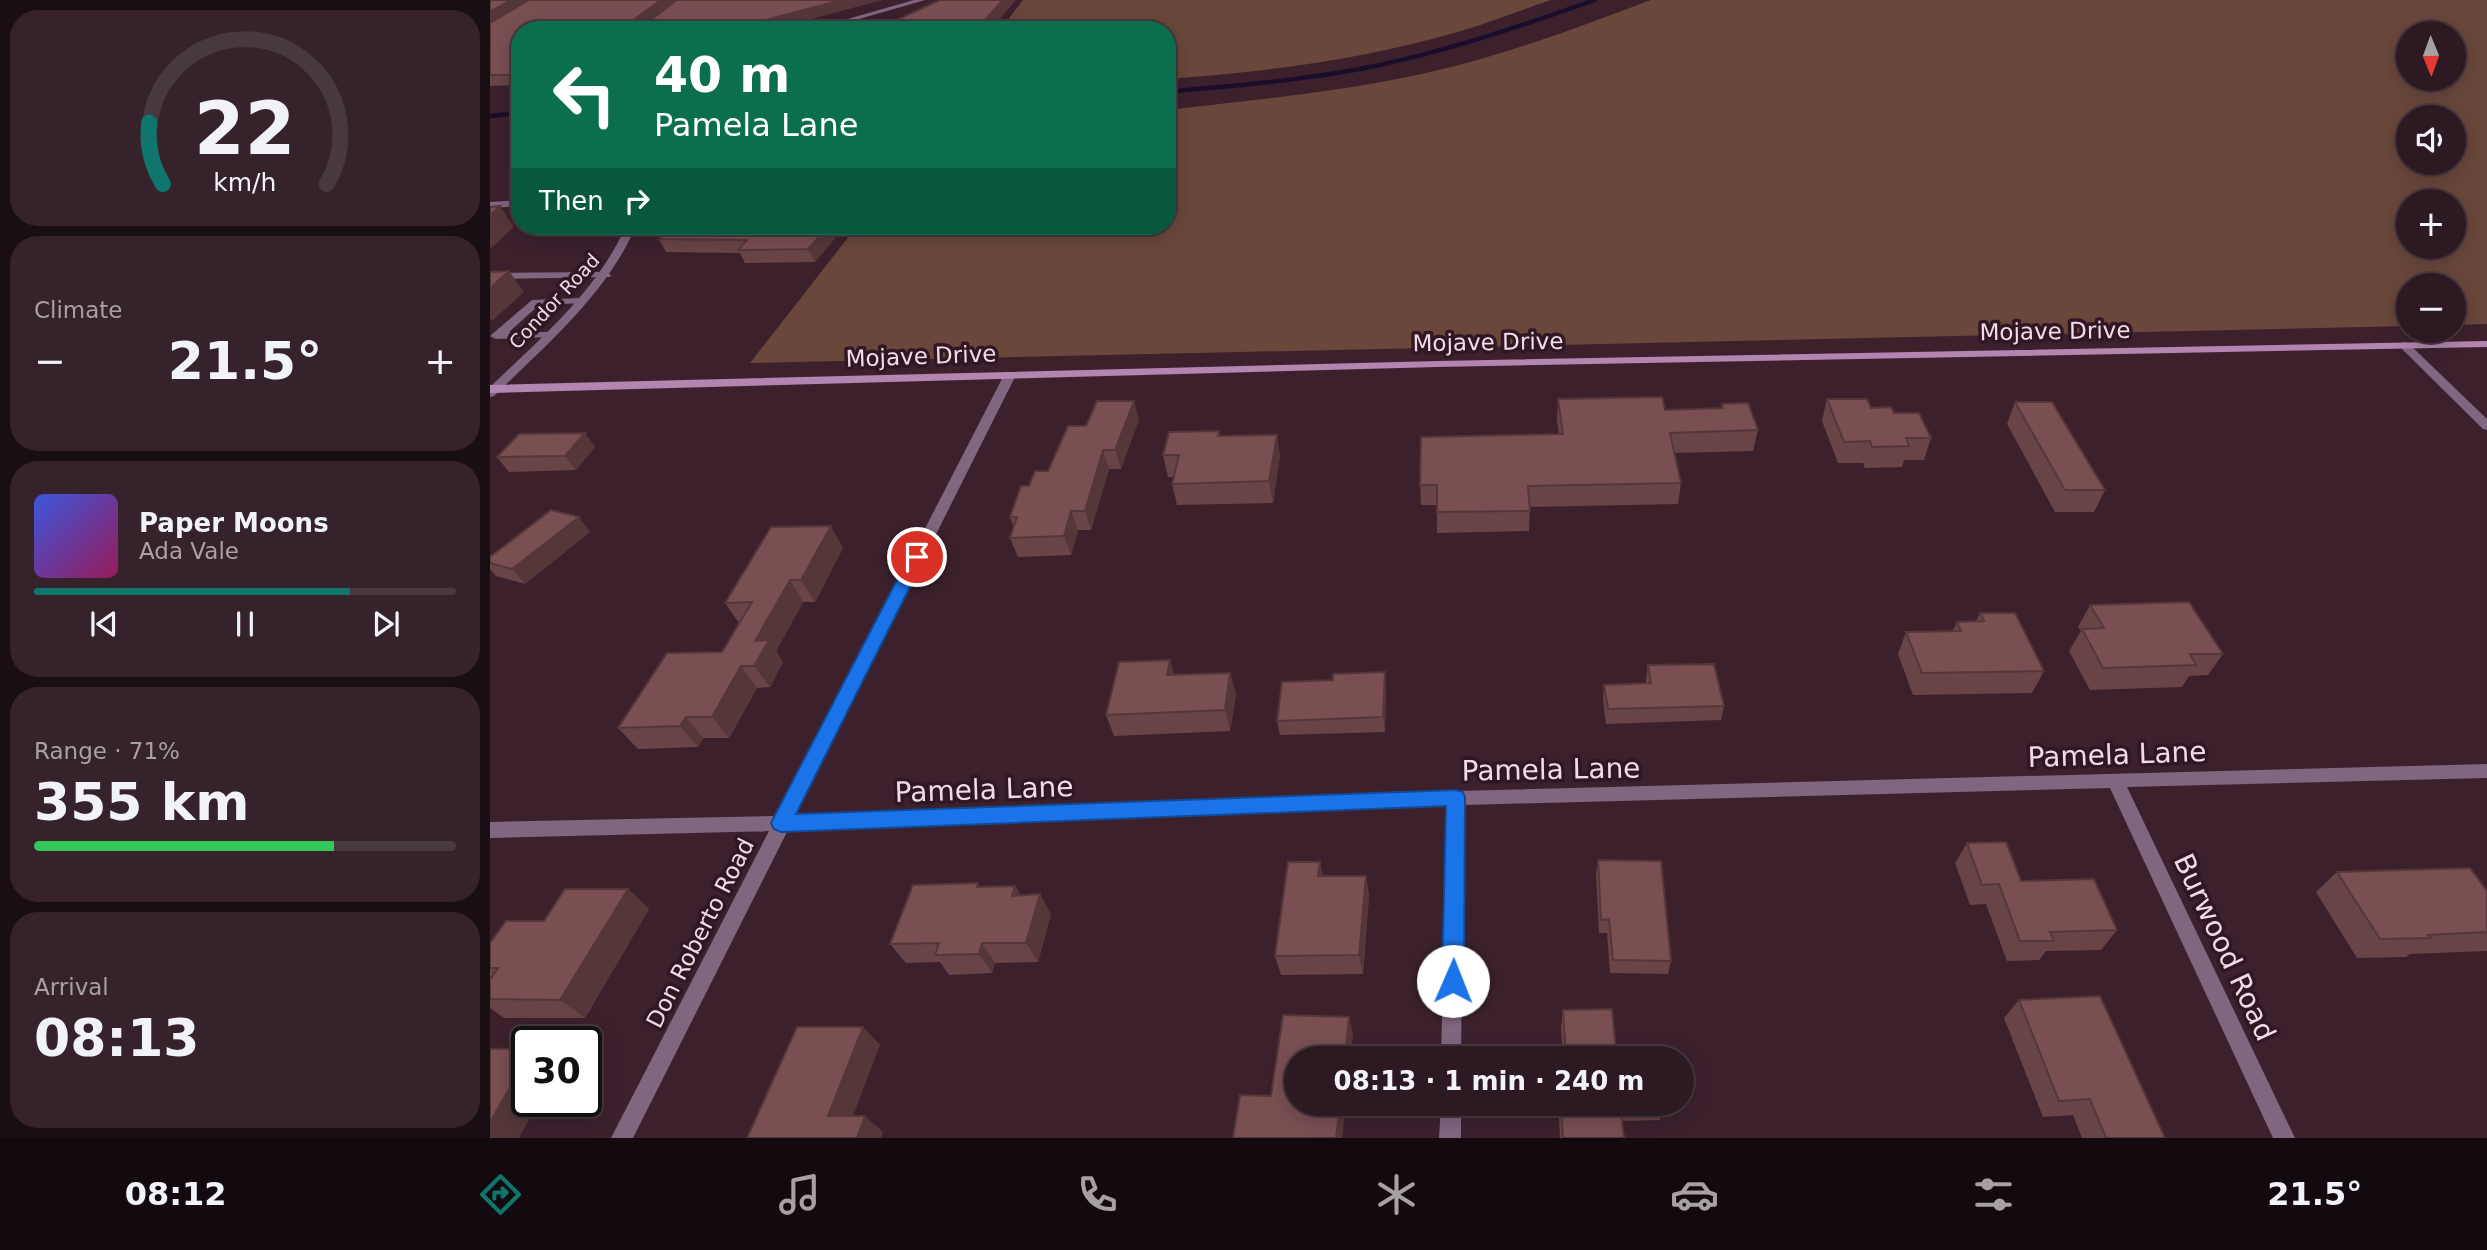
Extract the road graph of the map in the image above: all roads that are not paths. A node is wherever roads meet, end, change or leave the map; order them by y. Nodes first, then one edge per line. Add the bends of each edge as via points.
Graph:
1 (922, 0) edge
2 (846, 21) edge
3 (511, 204) edge
4 (490, 205) edge
5 (628, 235) edge
6 (606, 275) junction
7 (490, 276) edge
8 (581, 301) junction
9 (547, 335) junction
10 (495, 336) edge
11 (2487, 344) edge
12 (2404, 345) junction
13 (1010, 374) junction
14 (491, 390) edge
15 (2487, 426) edge
16 (2487, 771) edge
17 (2115, 780) junction
18 (1456, 798) junction
19 (781, 823) junction
20 (490, 830) edge
21 (1451, 1046) edge
22 (1451, 1116) edge
23 (622, 1138) edge
24 (1450, 1138) edge
25 (2284, 1138) edge

1 - 2 street
3 - 4 street
5 - 6 street, Condor Road
6 - 7 street
6 - 8 street, Condor Road
8 - 9 street, Condor Road
8 - 10 street via 536,302
9 - 10 street
9 - 14 street, Condor Road
11 - 12 main road, Mojave Drive
12 - 13 main road, Mojave Drive
12 - 15 street
13 - 14 main road, Mojave Drive
13 - 19 street, Don Roberto Road
16 - 17 street, Pamela Lane
17 - 18 street, Pamela Lane
17 - 25 street, Burwood Road
18 - 19 street, Pamela Lane
18 - 21 street
19 - 20 street, Pamela Lane
19 - 23 street, Don Roberto Road
22 - 24 street

